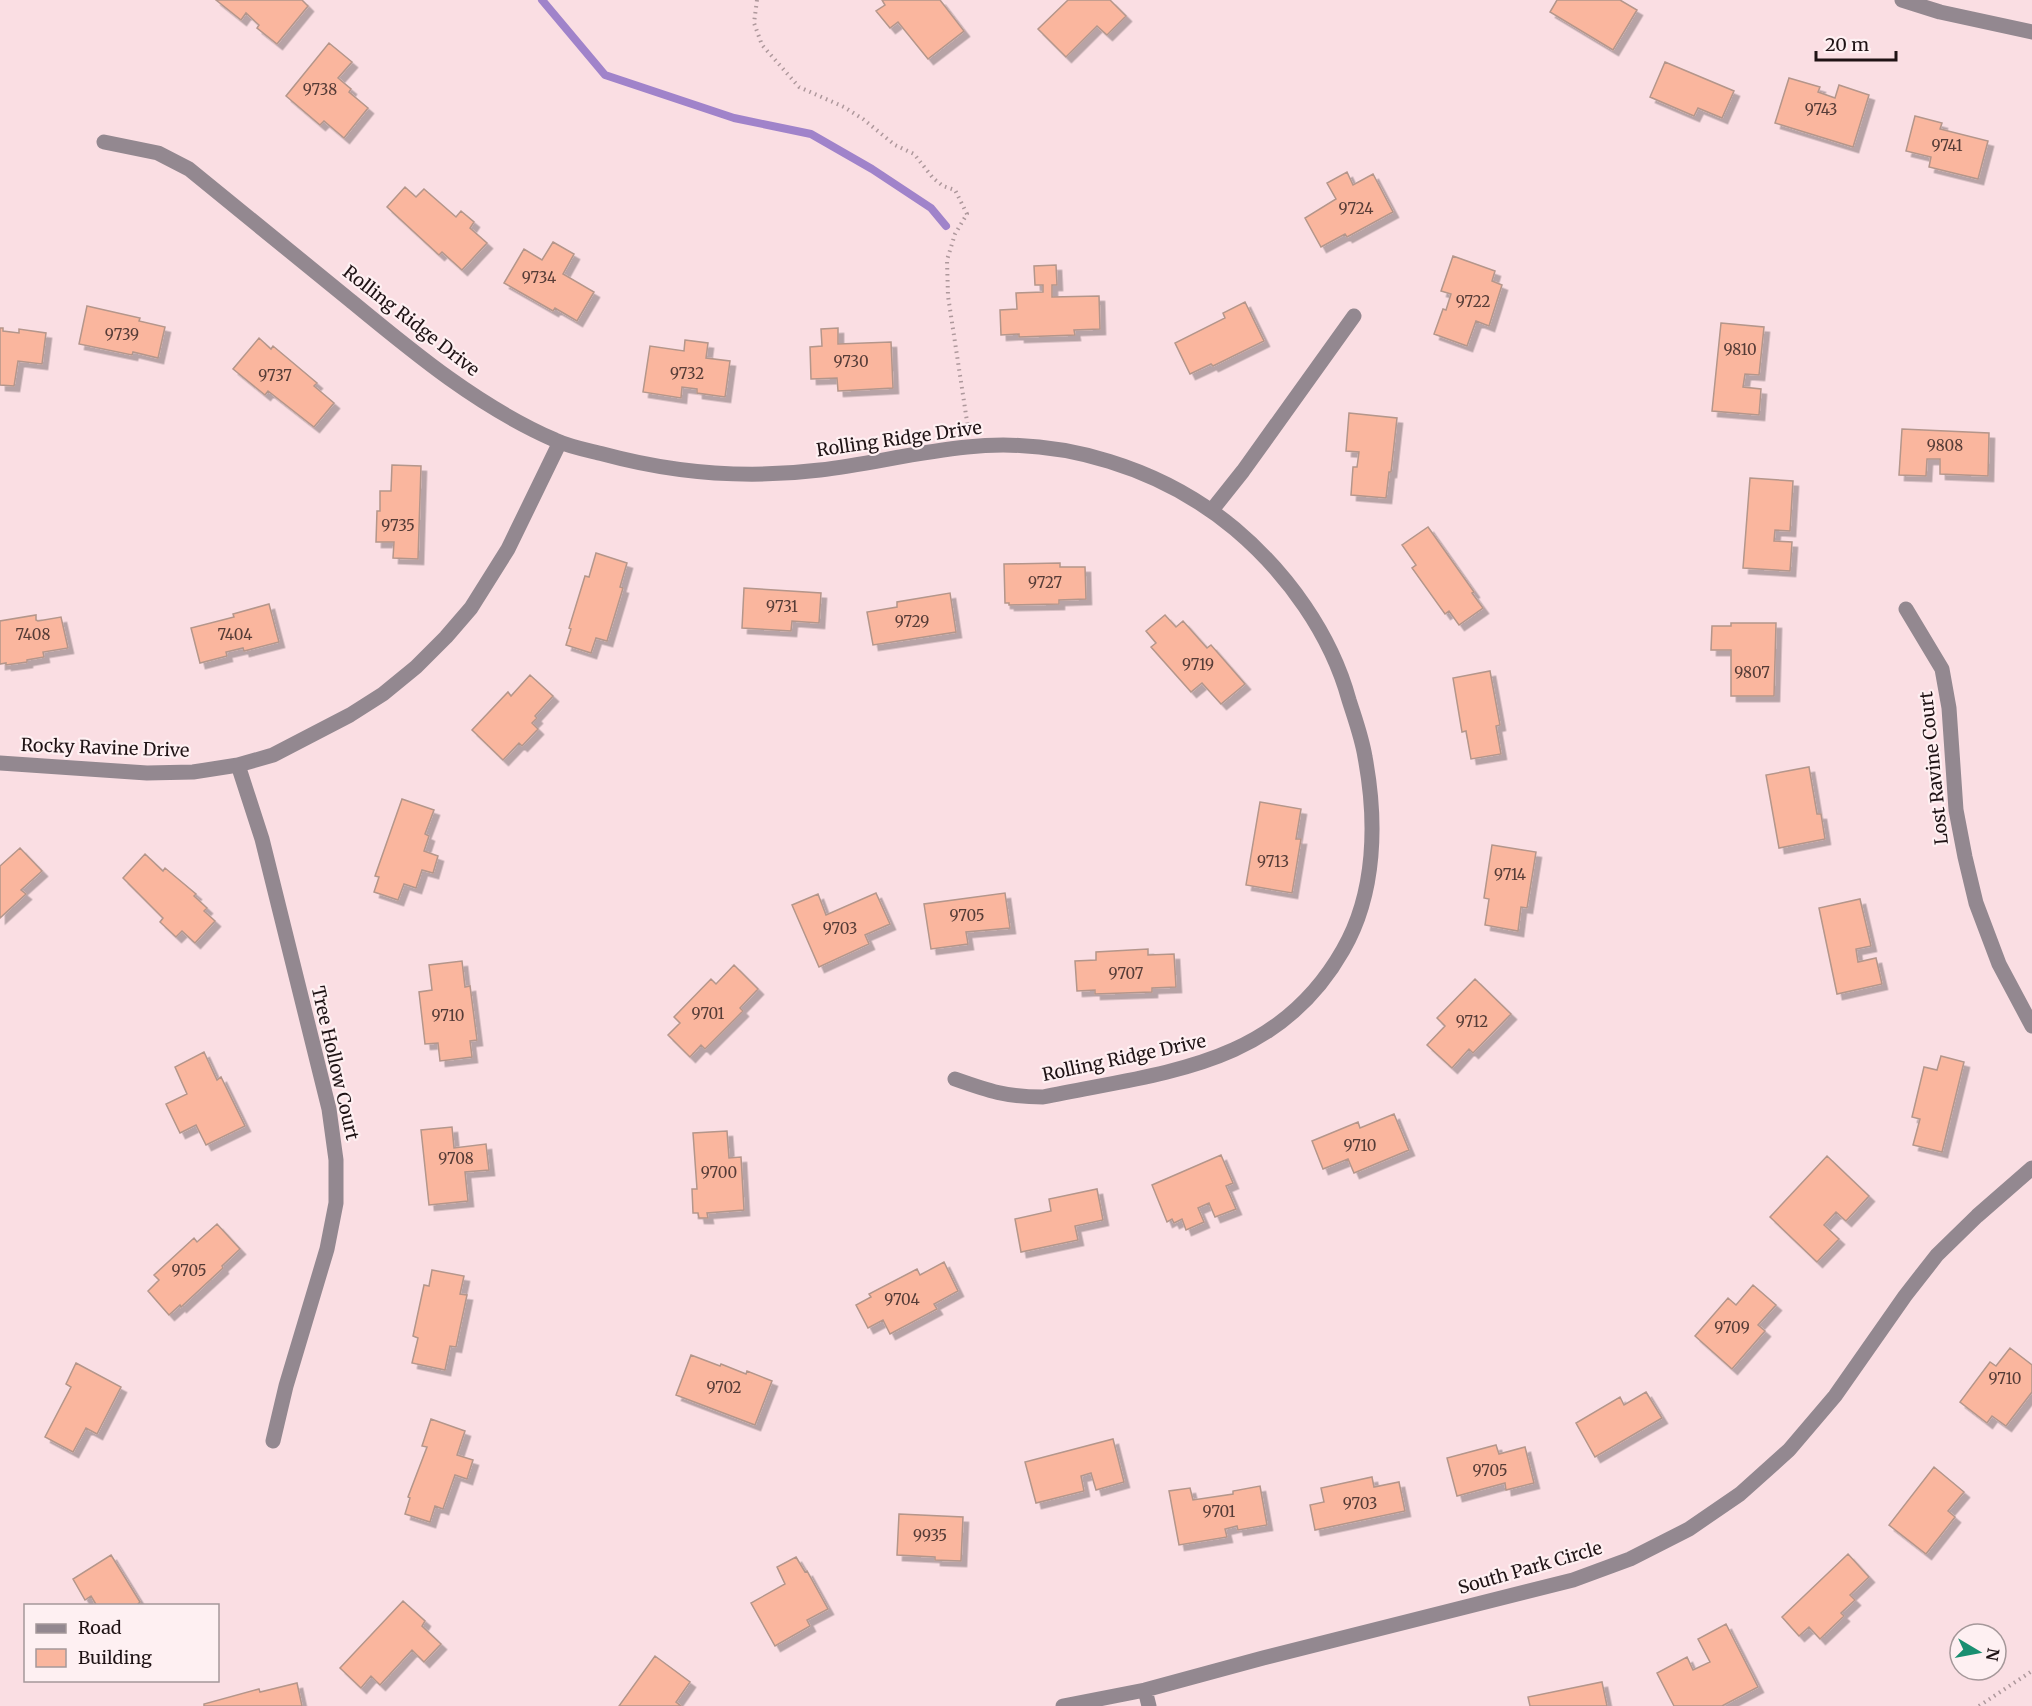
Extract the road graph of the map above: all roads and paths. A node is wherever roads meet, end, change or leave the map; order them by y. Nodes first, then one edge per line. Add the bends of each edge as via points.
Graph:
1 (757, 0) edge
2 (1902, 0) edge
3 (2032, 32) edge
4 (104, 142) dead end
5 (1354, 316) dead end
6 (560, 442) junction
7 (971, 446) junction
8 (1212, 510) junction
9 (1906, 609) dead end
10 (0, 763) edge
11 (238, 765) junction
12 (2032, 1026) edge
13 (955, 1079) dead end
14 (2032, 1168) edge
15 (273, 1441) dead end
16 (2032, 1671) edge
17 (1145, 1690) junction
18 (1063, 1706) edge
19 (1149, 1706) edge
20 (1979, 1706) edge

1 - 7 path via 754,23 762,45 799,87 863,119 895,145 914,154 943,186 956,190 967,214 955,234 947,260 948,296
2 - 3 street
4 - 6 street, Rolling Ridge Drive via 158,153 189,169 423,360 485,402
5 - 8 street
6 - 7 street, Rolling Ridge Drive via 624,460 753,475 818,470
6 - 11 street, Rocky Ravine Drive via 508,549 471,608 446,637 383,694 350,715 287,749
7 - 8 street, Rolling Ridge Drive via 1035,447 1082,454 1173,487
8 - 13 street, Rolling Ridge Drive via 1250,542 1292,588 1322,636 1346,687 1365,752 1372,801 1371,856 1362,907 1352,934 1310,996 1272,1030 1226,1054 1195,1065 1043,1097 999,1094
9 - 12 street, Lost Ravine Court via 1942,669 1949,708 1956,810 1976,903 1999,964
10 - 11 street, Rocky Ravine Drive via 147,773
11 - 15 street, Tree Hollow Court via 262,839 329,1109 336,1160 336,1203 327,1249
14 - 17 street, South Park Circle via 1937,1255 1835,1396 1789,1450 1740,1494 1689,1529 1630,1559 1573,1580
16 - 20 path
17 - 18 street, South Park Circle
17 - 19 street

